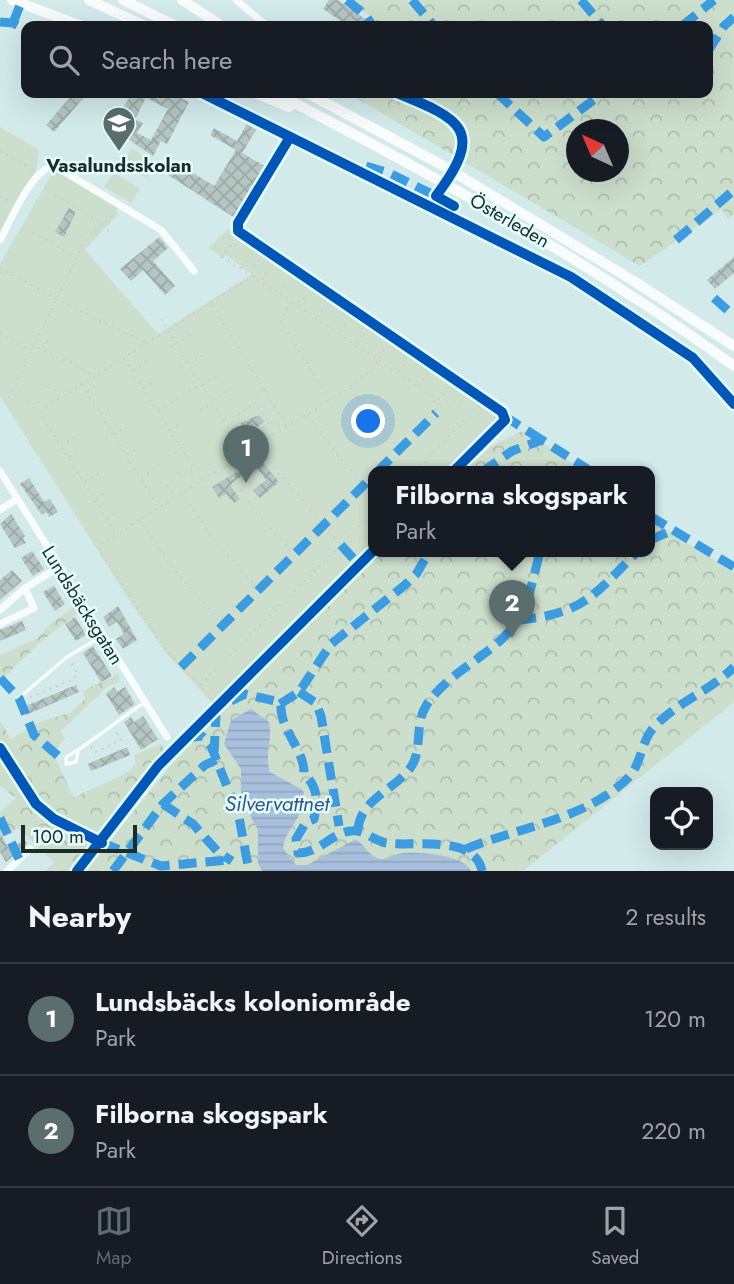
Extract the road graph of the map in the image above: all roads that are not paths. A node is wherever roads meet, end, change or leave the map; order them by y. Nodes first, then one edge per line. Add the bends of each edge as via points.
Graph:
1 (12, 0) edge
2 (89, 0) edge
3 (123, 0) edge
4 (182, 0) edge
5 (236, 0) edge
6 (69, 21) edge
7 (134, 21) edge
8 (166, 21) edge
9 (214, 21) edge
10 (261, 21) edge
11 (267, 98) edge
12 (285, 98) edge
13 (317, 98) edge
14 (326, 98) edge
15 (356, 118) junction
16 (372, 143) junction
17 (0, 240) edge
18 (194, 271) dead end
19 (734, 346) edge
20 (734, 366) edge
21 (0, 471) edge
22 (17, 499) junction
23 (0, 510) edge
24 (59, 567) junction
25 (25, 588) junction
26 (0, 610) edge
27 (0, 624) edge
28 (102, 636) junction
29 (19, 698) road end
30 (144, 703) junction
31 (167, 737) dead end
32 (78, 752) dead end
33 (30, 849) dead end
34 (7, 871) edge

1 - 6 main road
2 - 7 main road
3 - 8 main road
4 - 9 main road
5 - 10 street
11 - 16 main road
12 - 16 main road, Österleden
13 - 15 main road, Österleden
14 - 15 main road
15 - 19 main road, Österleden via 466,179
16 - 20 main road, Österleden via 527,229
17 - 18 street via 35,178 55,166 161,230
21 - 22 street, Lundsbäcksgatan
22 - 23 street
22 - 24 street, Lundsbäcksgatan
24 - 25 street
24 - 28 street, Lundsbäcksgatan
25 - 26 street
25 - 27 street via 34,608
28 - 29 lane via 67,657
28 - 30 street, Lundsbäcksgatan
30 - 31 street, Lundsbäcksgatan
30 - 32 lane
33 - 34 street

